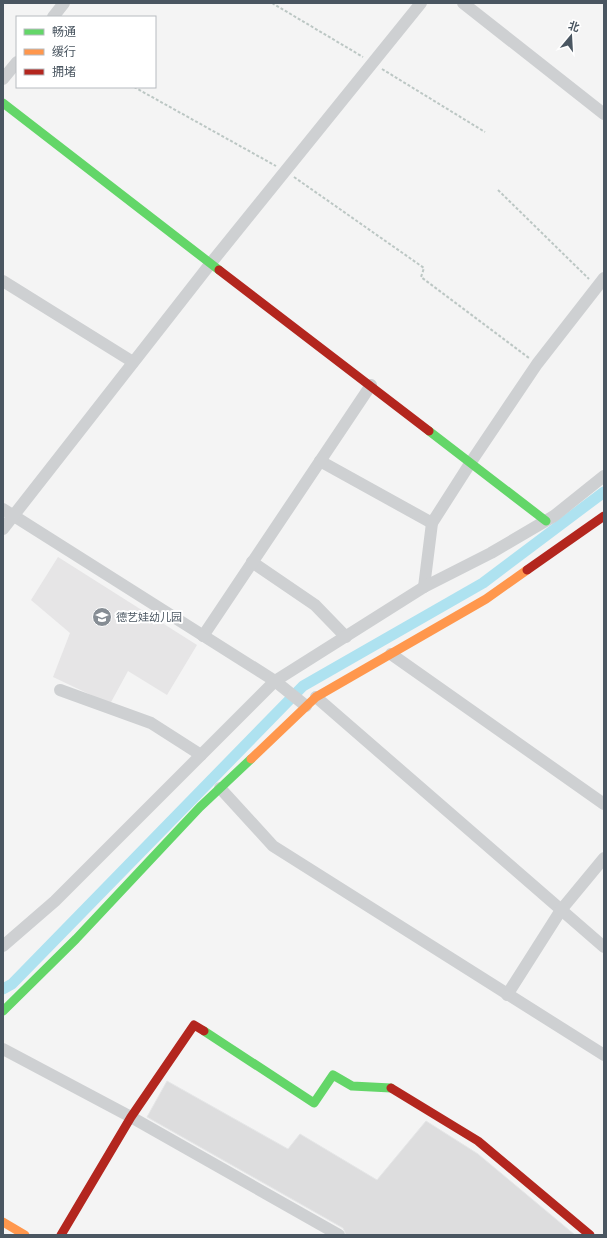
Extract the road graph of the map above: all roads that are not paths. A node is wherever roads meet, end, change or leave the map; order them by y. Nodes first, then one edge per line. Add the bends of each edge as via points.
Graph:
1 (64, 3) edge
2 (421, 3) edge
3 (463, 3) edge
4 (54, 16) edge
5 (16, 63) edge
6 (3, 79) edge
7 (3, 103) edge
8 (604, 114) edge
9 (211, 263) junction
10 (3, 281) edge
11 (602, 287) edge
12 (133, 362) junction
13 (371, 385) junction
14 (320, 461) junction
15 (471, 462) junction
16 (604, 476) edge
17 (3, 509) edge
18 (14, 516) junction
19 (604, 516) edge
20 (546, 520) junction
21 (432, 523) junction
22 (3, 529) edge
23 (252, 562) junction
24 (424, 587) junction
25 (203, 636) junction
26 (346, 637) junction
27 (391, 654) junction
28 (276, 681) junction
29 (60, 690) dead end
30 (316, 697) junction
31 (306, 706) junction
32 (201, 755) junction
33 (220, 788) junction
34 (604, 804) edge
35 (604, 858) edge
36 (561, 910) junction
37 (3, 930) edge
38 (14, 937) junction
39 (3, 946) edge
40 (604, 947) edge
41 (507, 995) junction
42 (3, 1011) edge
43 (3, 1049) edge
44 (604, 1055) edge
45 (131, 1117) junction
46 (3, 1222) edge
47 (25, 1235) edge
48 (61, 1235) edge
49 (339, 1235) edge
50 (590, 1235) edge

1 - 4 street
2 - 9 street
3 - 8 street
5 - 6 street
7 - 9 street
9 - 12 street
9 - 13 street
10 - 12 street
11 - 15 street via 537,364
12 - 18 street
13 - 14 street
13 - 15 street
14 - 21 street
14 - 23 street
15 - 20 street
15 - 21 street
16 - 20 street
17 - 18 street
18 - 22 street
18 - 25 street
19 - 27 street via 486,599
20 - 24 street via 491,553
21 - 24 street
23 - 25 street
23 - 26 street via 315,605
24 - 26 street
25 - 28 street
26 - 28 street
27 - 30 street
27 - 34 street
28 - 31 street
28 - 32 street
29 - 32 street via 151,723
30 - 31 street
30 - 36 street
31 - 33 street
32 - 38 street via 55,901
33 - 41 street via 273,846
33 - 42 street via 76,939
35 - 36 street
36 - 40 street
36 - 41 street
37 - 38 street
38 - 39 street
41 - 44 street
43 - 45 street
45 - 48 street
45 - 49 street
45 - 50 street via 194,1025 314,1103 333,1075 352,1086 391,1088 478,1141
46 - 47 street

